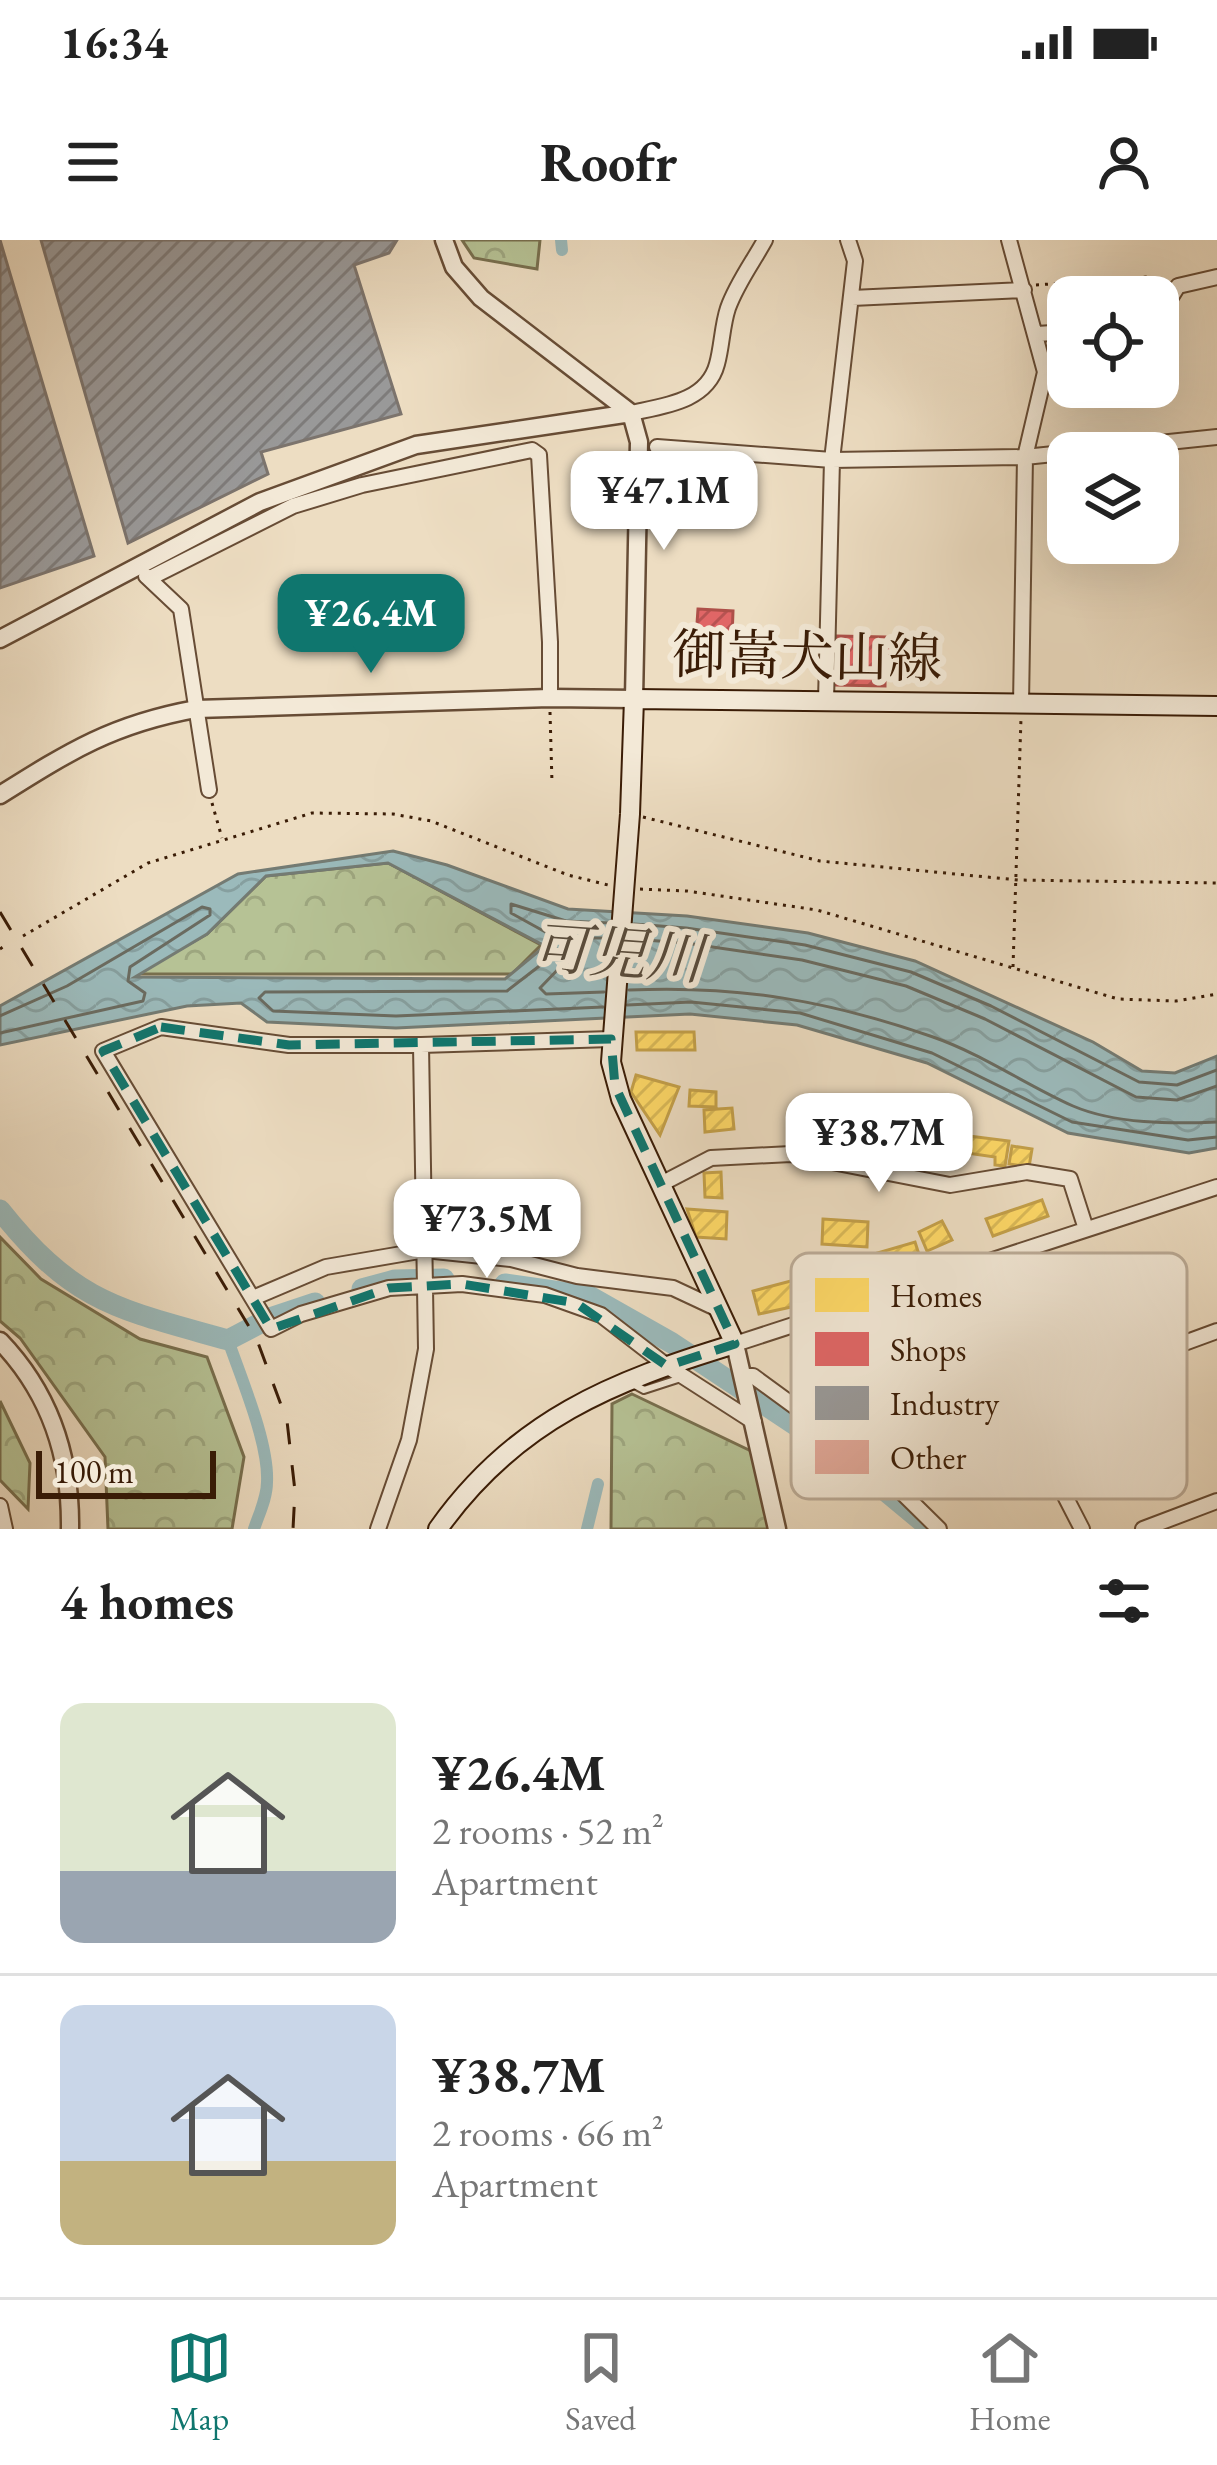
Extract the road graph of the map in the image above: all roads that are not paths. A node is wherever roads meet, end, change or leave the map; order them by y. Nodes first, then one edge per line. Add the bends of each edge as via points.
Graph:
1 (444, 240) edge
2 (765, 240) edge
3 (848, 240) edge
4 (1009, 240) edge
5 (1217, 277) edge
6 (1179, 286) edge
7 (1023, 288) junction
8 (852, 298) junction
9 (1047, 333) edge
10 (1037, 334) junction
11 (631, 413) junction
12 (1217, 436) edge
13 (657, 447) dead end
14 (1025, 457) junction
15 (832, 460) junction
16 (130, 573) junction
17 (150, 578) junction
18 (0, 639) edge
19 (550, 698) junction
20 (634, 699) junction
21 (826, 700) junction
22 (1021, 704) junction
23 (1217, 706) edge
24 (196, 709) junction
25 (208, 790) road end
26 (0, 795) edge
27 (611, 1035) junction
28 (421, 1046) junction
29 (661, 1184) junction
30 (1217, 1186) edge
31 (1086, 1229) junction
32 (425, 1253) junction
33 (1012, 1253) edge
34 (427, 1286) junction
35 (254, 1298) junction
36 (720, 1310) junction
37 (791, 1326) edge
38 (1217, 1331) edge
39 (0, 1341) edge
40 (1187, 1342) edge
41 (735, 1344) junction
42 (675, 1371) junction
43 (743, 1376) junction
44 (791, 1404) edge
45 (754, 1422) junction
46 (909, 1499) edge
47 (1067, 1499) edge
48 (1217, 1501) edge
49 (1173, 1524) edge
50 (70, 1529) edge
51 (378, 1529) edge
52 (438, 1529) edge
53 (777, 1529) edge
54 (939, 1529) edge
55 (1082, 1529) edge
56 (1143, 1529) edge

1 - 11 street via 454,267 481,298
2 - 11 street via 728,309 709,384
3 - 8 street
4 - 7 street
5 - 6 street
7 - 8 street
7 - 10 street
8 - 15 street
9 - 10 street
10 - 14 street via 1045,384
11 - 16 street via 416,445 260,502
11 - 20 street via 639,442
12 - 14 street
13 - 15 street
14 - 15 street
14 - 22 street
15 - 21 street
16 - 17 street
16 - 18 street
17 - 19 street via 293,506 532,450 539,455
17 - 24 street via 181,610
19 - 20 street
19 - 24 street
20 - 21 main road, 御嵩犬山線
20 - 27 main road, 御嵩犬山線
21 - 22 main road, 御嵩犬山線
22 - 23 main road, 御嵩犬山線
24 - 25 street
24 - 26 street via 97,736
27 - 28 street
27 - 29 main road, 御嵩犬山線 via 615,1086
28 - 32 street
28 - 35 street via 289,1045 161,1027 103,1052
29 - 31 street via 728,1155 791,1154 950,1185 1027,1172 1070,1179
29 - 36 main road, 御嵩犬山線
30 - 31 street
31 - 33 street
32 - 34 street
32 - 35 street via 326,1267
32 - 36 street via 511,1259 673,1288
34 - 35 street via 358,1295 271,1329
34 - 42 street via 496,1287 576,1303
34 - 51 street via 417,1401
36 - 41 main road, 御嵩犬山線
37 - 41 street
38 - 40 street
39 - 50 street via 46,1402 61,1440
41 - 42 main road
41 - 43 street
42 - 45 street
42 - 52 main road via 626,1379 568,1407 479,1481
43 - 44 street
43 - 45 street
45 - 53 street
46 - 54 street
47 - 55 street
48 - 49 street
49 - 56 street

